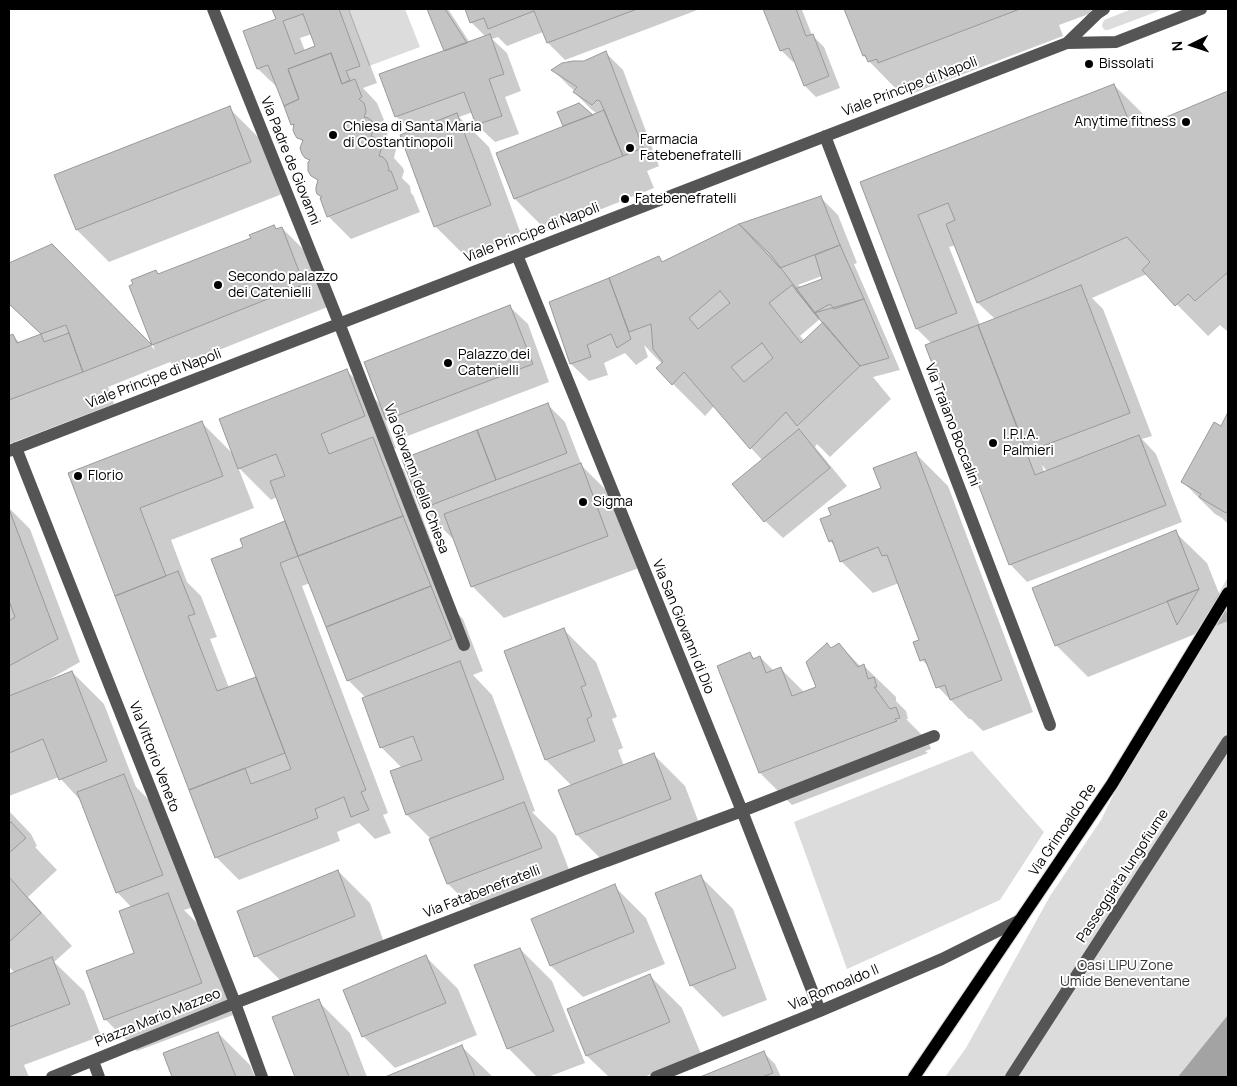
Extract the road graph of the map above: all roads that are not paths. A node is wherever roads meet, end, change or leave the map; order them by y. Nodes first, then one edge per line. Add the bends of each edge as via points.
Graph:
1 (213, 9) edge
2 (1201, 9) edge
3 (1099, 13) edge
4 (1067, 43) junction
5 (1101, 43) junction
6 (825, 136) junction
7 (517, 255) junction
8 (339, 324) junction
9 (12, 449) edge
10 (1228, 593) edge
11 (464, 645) dead end
12 (1050, 725) dead end
13 (934, 736) dead end
14 (1228, 741) edge
15 (742, 811) junction
16 (1020, 920) junction
17 (235, 1003) junction
18 (820, 1011) junction
19 (93, 1061) junction
20 (52, 1077) edge
21 (99, 1077) edge
22 (262, 1077) edge
23 (656, 1077) edge
24 (914, 1077) edge
25 (1011, 1077) edge

1 - 8 street, Via Padre de Giovanni
2 - 5 street via 1116,42
3 - 4 street
3 - 5 street via 1090,24 1090,30
4 - 5 street
4 - 6 street, Viale Principe di Napoli
6 - 7 street, Viale Principe di Napoli
6 - 12 street, Via Traiano Boccalini
7 - 8 street, Viale Principe di Napoli
7 - 15 street, Via San Giovanni di Dio
8 - 9 street, Viale Principe di Napoli
8 - 11 street, Via Giovanni della Chiesa
9 - 17 street, Via Vittorio Veneto
10 - 16 main road, Via Grimoaldo Re via 1112,784
13 - 15 street, Via Fatabenefratelli
14 - 25 street, Passeggiata lungofiume
15 - 17 street, Via Fatabenefratelli
15 - 18 street, Via San Giovanni di Dio
16 - 18 street, Via Romoaldo II via 942,959
16 - 24 main road, Via Grimoaldo Re
17 - 19 street, Piazza Mario Mazzeo
17 - 22 street, Via Vittorio Veneto
18 - 23 street, Via Romoaldo II
19 - 20 street, Piazza Mario Mazzeo
19 - 21 street, Piazza Mario Mazzeo

